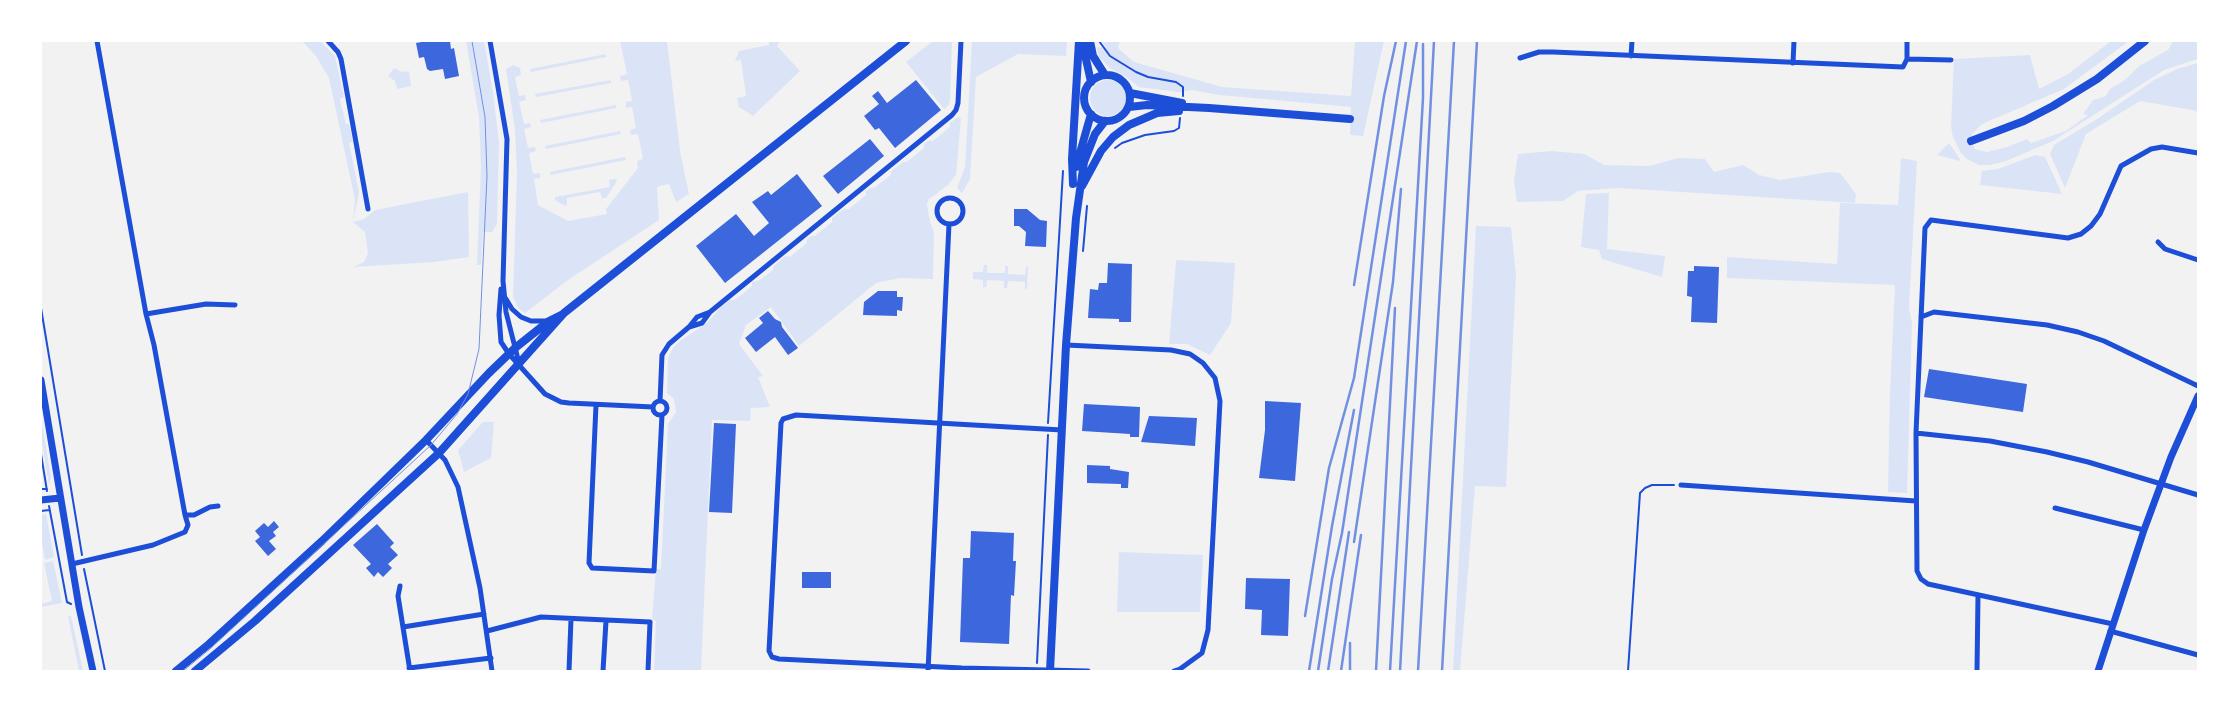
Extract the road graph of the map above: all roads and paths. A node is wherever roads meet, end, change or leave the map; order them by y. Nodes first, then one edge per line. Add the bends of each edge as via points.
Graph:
1 (97, 41) edge
2 (328, 41) edge
3 (490, 41) edge
4 (906, 41) edge
5 (961, 41) edge
6 (1079, 41) edge
7 (1082, 41) edge
8 (1090, 41) edge
9 (1099, 41) edge
10 (1632, 41) edge
11 (1794, 41) edge
12 (1907, 41) edge
13 (2145, 41) edge
14 (1631, 56) junction
15 (1520, 58) dead end
16 (1907, 60) junction
17 (1951, 60) dead end
18 (1793, 62) junction
19 (1104, 75) junction
20 (1091, 82) junction
21 (1183, 92) dead end
22 (1130, 93) junction
23 (1128, 107) junction
24 (1209, 108) junction
25 (1091, 114) junction
26 (1350, 119) dead end
27 (1105, 121) junction
28 (1180, 122) dead end
29 (1971, 141) dead end
30 (1114, 149) dead end
31 (2198, 153) edge
32 (1063, 168) dead end
33 (1073, 184) junction
34 (1080, 190) junction
35 (1088, 200) dead end
36 (368, 209) dead end
37 (1076, 218) junction
38 (949, 224) junction
39 (2158, 242) dead end
40 (1082, 259) dead end
41 (2198, 260) edge
42 (503, 281) junction
43 (504, 295) junction
44 (235, 305) dead end
45 (41, 308) edge
46 (564, 313) junction
47 (146, 314) junction
48 (1921, 317) junction
49 (549, 321) junction
50 (1066, 345) junction
51 (512, 351) junction
52 (519, 363) junction
53 (41, 380) edge
54 (2198, 386) edge
55 (2198, 396) edge
56 (660, 401) junction
57 (596, 405) junction
58 (653, 408) junction
59 (662, 415) junction
60 (941, 422) junction
61 (1048, 429) junction
62 (1062, 430) junction
63 (1916, 433) junction
64 (426, 440) junction
65 (439, 453) junction
66 (41, 454) edge
67 (2161, 484) junction
68 (1681, 485) joint
69 (41, 490) edge
70 (2198, 495) edge
71 (60, 498) junction
72 (41, 500) edge
73 (1916, 501) junction
74 (218, 506) dead end
75 (2055, 508) dead end
76 (41, 511) edge
77 (185, 515) junction
78 (2144, 530) junction
79 (82, 557) dead end
80 (72, 564) junction
81 (84, 566) dead end
82 (400, 586) dead end
83 (1978, 595) junction
84 (66, 602) dead end
85 (484, 614) junction
86 (571, 619) junction
87 (606, 621) junction
88 (2112, 624) junction
89 (403, 627) junction
90 (2110, 631) junction
91 (487, 632) junction
92 (2198, 656) edge
93 (491, 658) junction
94 (410, 669) edge
95 (928, 669) edge
96 (1036, 670) edge
97 (1050, 670) edge
98 (93, 671) edge
99 (105, 671) edge
100 (176, 671) edge
101 (195, 671) edge
102 (492, 671) edge
103 (569, 671) edge
104 (603, 671) edge
105 (648, 671) edge
106 (1088, 671) edge
107 (1174, 671) edge
108 (1628, 671) edge
109 (1977, 671) edge
110 (2098, 671) edge

1 - 47 street
2 - 36 street via 341,59
3 - 42 street via 507,139
4 - 46 main road
5 - 56 street via 958,103 952,115 710,312 697,317 669,344 662,355
6 - 33 main road
7 - 20 main road
8 - 19 main road via 1093,56
9 - 21 path via 1110,56 1123,64 1148,77 1176,82 1183,87
10 - 14 street
11 - 18 street
12 - 16 street
13 - 29 main road via 2053,106 2024,122
14 - 15 street via 1539,52
14 - 18 street
16 - 17 street
16 - 18 street via 1903,67
19 - 20 main road
19 - 22 main road via 1121,79
20 - 25 main road via 1085,101
22 - 23 main road
22 - 24 main road
23 - 24 main road
23 - 27 main road via 1118,118
24 - 26 main road
24 - 34 main road via 1156,113 1129,125 1101,151
25 - 27 main road
25 - 33 main road
27 - 34 main road via 1088,148
28 - 30 path via 1174,131 1145,135
31 - 48 street via 2162,147 2151,149 2121,166 2100,214 2081,234 2068,238 1931,220 1924,228
32 - 61 path
33 - 37 main road
34 - 37 main road
35 - 40 path
37 - 50 main road
38 - 38 street via 956,223 963,214 961,204 952,198 941,202 938,210 942,221
38 - 60 street
39 - 41 street via 2165,249
42 - 43 street
42 - 51 street via 499,335 503,347
43 - 49 street via 521,317
43 - 51 street
44 - 47 street via 206,304
45 - 79 path
46 - 49 main road
46 - 52 main road
47 - 77 street
48 - 54 street via 1932,311 2078,332
48 - 63 street
49 - 51 main road
50 - 62 main road
50 - 107 street via 1172,350 1190,354 1203,363 1214,378 1220,401 1208,630 1202,653
51 - 52 street
51 - 64 main road
52 - 57 street via 538,387 552,398 560,402
52 - 65 main road
53 - 71 street
55 - 67 street
56 - 58 street
56 - 59 street via 668,408
57 - 58 street
57 - 59 street via 589,563 592,568 654,570
58 - 59 street via 655,414
60 - 61 street
60 - 95 street
60 - 95 street via 796,416 783,419 781,423 769,652 779,659
61 - 62 street
61 - 96 path
62 - 97 main road
63 - 67 street via 2047,452
63 - 73 street
64 - 65 street
64 - 100 main road via 276,583
65 - 85 street via 458,487
65 - 101 main road via 255,621
66 - 69 path via 47,489
67 - 70 street
67 - 78 street
68 - 73 street
68 - 108 path via 1652,485 1640,493
71 - 72 street
71 - 80 street
73 - 83 street via 1917,571 1921,579 1928,584
74 - 77 street via 194,516
75 - 78 street
76 - 84 path via 50,510
77 - 80 street via 188,525 185,532 133,551
78 - 88 street
80 - 98 street
81 - 99 path
82 - 89 street via 398,596
83 - 88 street
83 - 109 street
85 - 89 street
85 - 91 street
86 - 87 street
86 - 91 street via 541,617
86 - 103 street
87 - 104 street
87 - 105 street via 650,622
88 - 90 street
89 - 94 street
90 - 92 street
90 - 110 street
91 - 93 street
93 - 94 street
93 - 102 street
95 - 96 street
96 - 97 street
97 - 106 street

